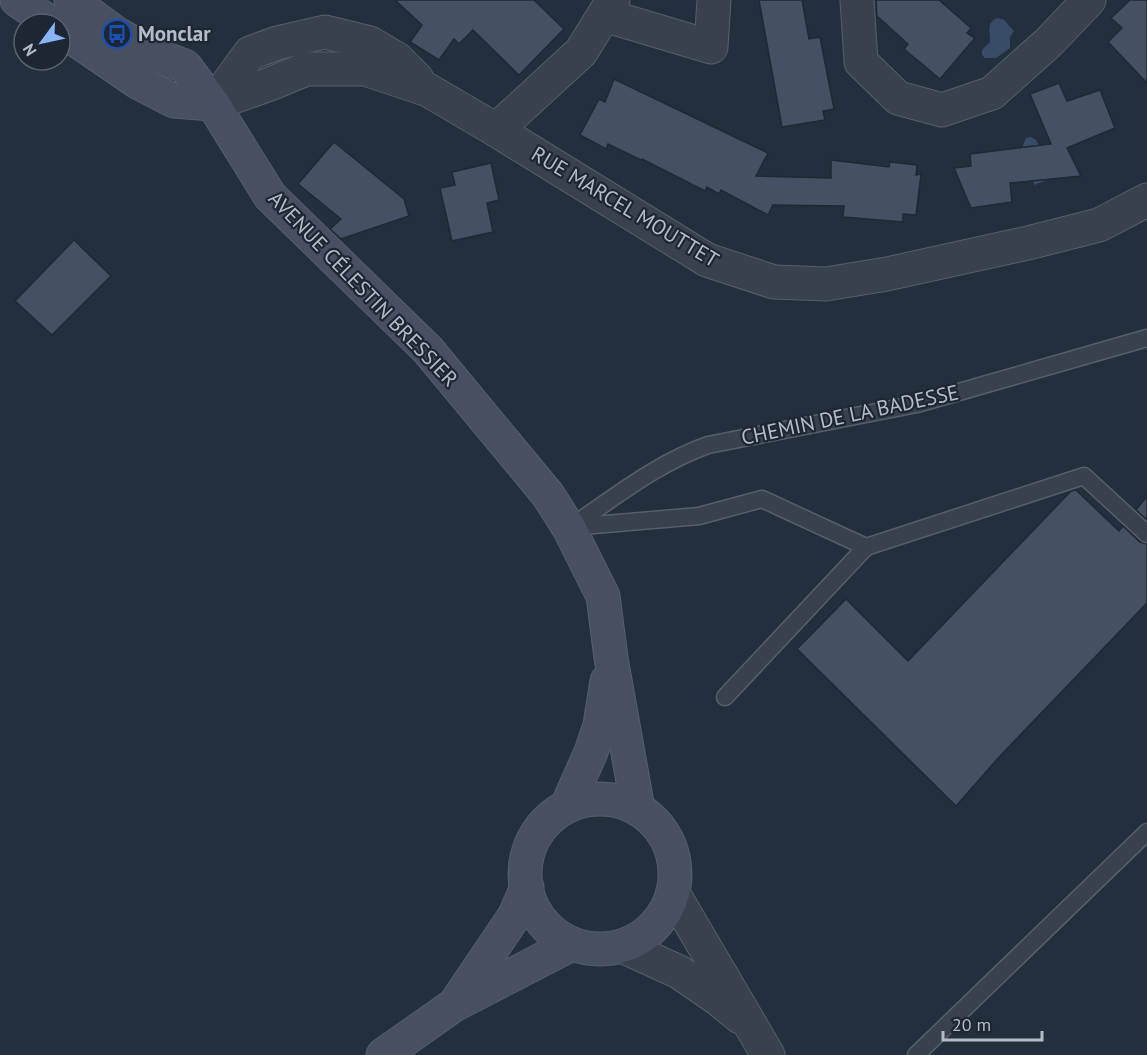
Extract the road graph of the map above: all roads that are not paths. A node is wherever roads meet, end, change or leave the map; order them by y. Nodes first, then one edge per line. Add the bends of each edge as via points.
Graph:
1 (17, 0) edge
2 (71, 0) edge
3 (714, 0) edge
4 (857, 0) edge
5 (1089, 0) edge
6 (608, 8) edge
7 (34, 12) edge
8 (72, 37) edge
9 (213, 104) junction
10 (496, 130) junction
11 (1147, 200) edge
12 (1147, 338) edge
13 (569, 528) junction
14 (1147, 534) edge
15 (866, 547) junction
16 (611, 658) junction
17 (725, 697) dead end
18 (567, 806) junction
19 (638, 808) junction
20 (1147, 832) edge
21 (527, 887) junction
22 (673, 892) junction
23 (572, 944) junction
24 (622, 946) junction
25 (454, 1005) junction
26 (762, 1042) edge
27 (383, 1055) edge
28 (916, 1055) edge

1 - 7 main road
2 - 9 main road, AVENUE CÉLESTIN BRESSIER via 117,34 156,56 185,66
3 - 6 street via 711,47
4 - 5 street via 861,62 898,98 942,110 992,93
6 - 10 street via 581,52
8 - 9 main road via 139,83 174,101
9 - 10 street, RUE MARCEL MOUTTET via 306,69 365,69 428,90
9 - 13 main road, AVENUE CÉLESTIN BRESSIER via 270,196 428,350 548,495
10 - 11 street, RUE MARCEL MOUTTET via 707,260 774,282 826,284 887,274 1099,225
12 - 13 lane, CHEMIN DE LA BADESSE via 917,404 682,454
13 - 15 lane via 699,516 762,499
13 - 16 main road, AVENUE CÉLESTIN BRESSIER via 603,596
14 - 15 lane via 1084,476
15 - 17 lane
16 - 18 main road, AVENUE CÉLESTIN BRESSIER via 600,725
16 - 19 main road, AVENUE CÉLESTIN BRESSIER
18 - 19 main road via 590,799 615,800
18 - 21 main road via 548,820 533,840 526,863
19 - 22 main road via 657,824 669,844 675,868
20 - 28 lane
21 - 23 main road via 535,910 550,930
21 - 25 main road via 515,915
22 - 24 main road via 662,916 645,934
22 - 26 street
23 - 24 main road via 597,949
23 - 25 main road
24 - 26 street via 680,972 718,999
25 - 27 main road

